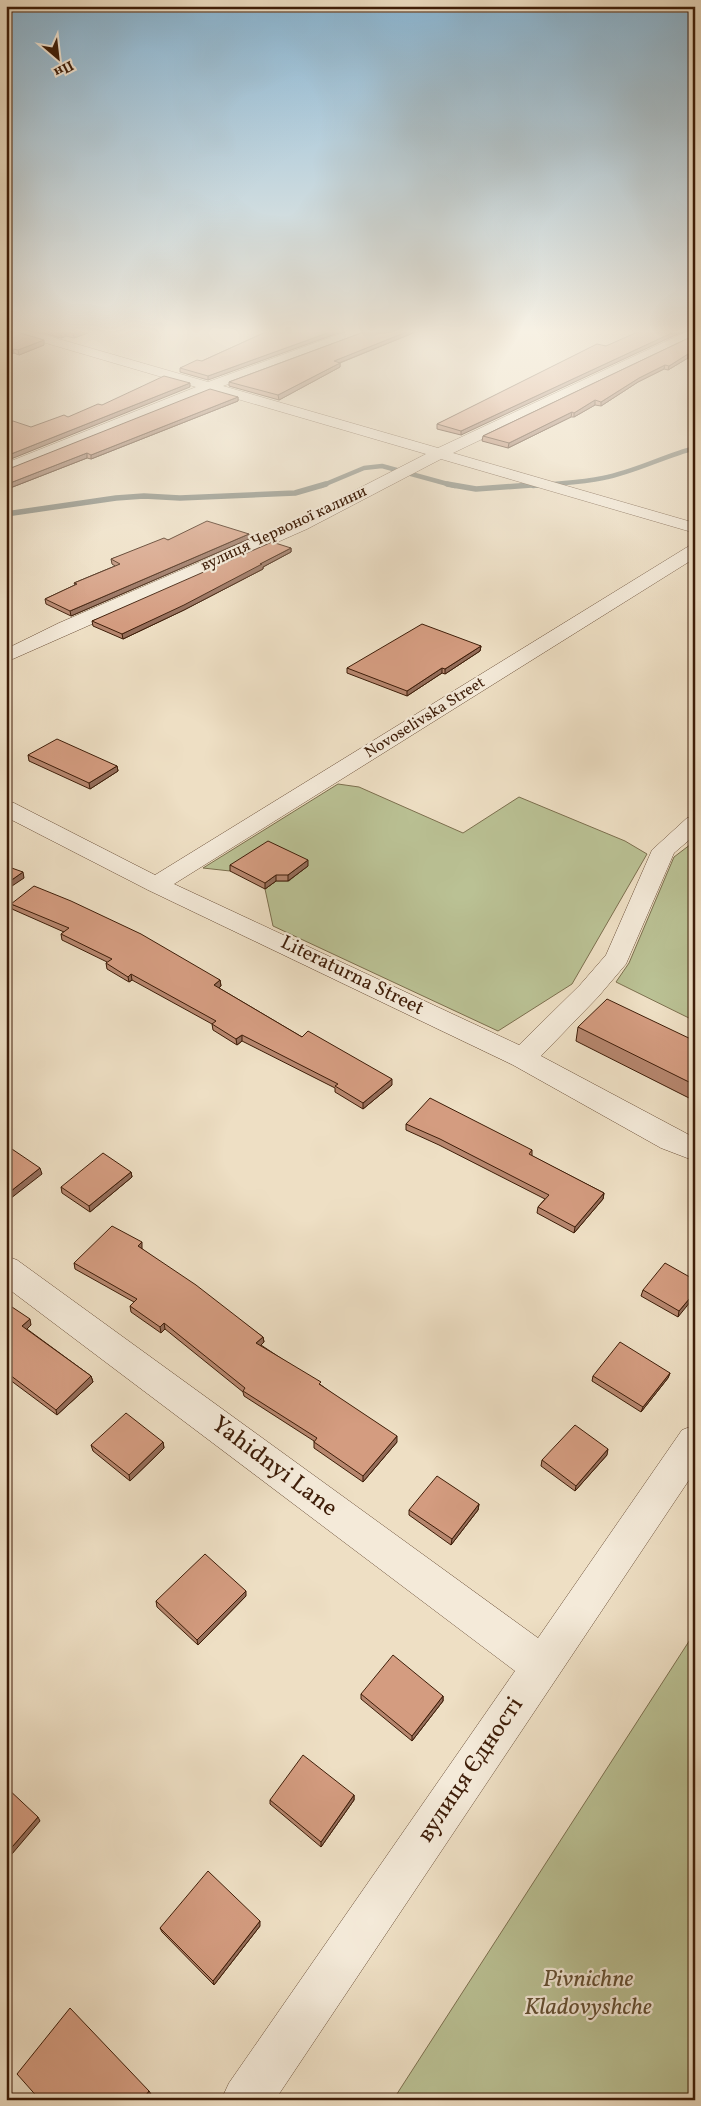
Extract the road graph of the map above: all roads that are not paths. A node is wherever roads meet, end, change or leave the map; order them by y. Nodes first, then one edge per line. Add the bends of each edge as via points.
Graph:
1 (104, 429) edge
2 (359, 429) edge
3 (490, 429) edge
4 (440, 453) junction
5 (6, 469) edge
6 (695, 528) edge
7 (695, 550) edge
8 (6, 656) edge
9 (6, 808) edge
10 (695, 823) edge
11 (156, 885) junction
12 (522, 1058) junction
13 (695, 1150) edge
14 (6, 1269) edge
15 (695, 1441) edge
16 (542, 1666) junction
17 (246, 2100) edge

1 - 5 street
2 - 4 street
3 - 4 street, вулиця Червоної калини
4 - 6 street
4 - 8 street, вулиця Червоної калини via 301,525
7 - 11 street, Novoselivska Street
9 - 11 street, Literaturna Street
10 - 12 street via 664,850 617,958
11 - 12 street, Literaturna Street
12 - 13 street, Literaturna Street
14 - 16 street, Yahidnyi Lane
15 - 16 street, вулиця Єдності
16 - 17 street, вулиця Єдності

